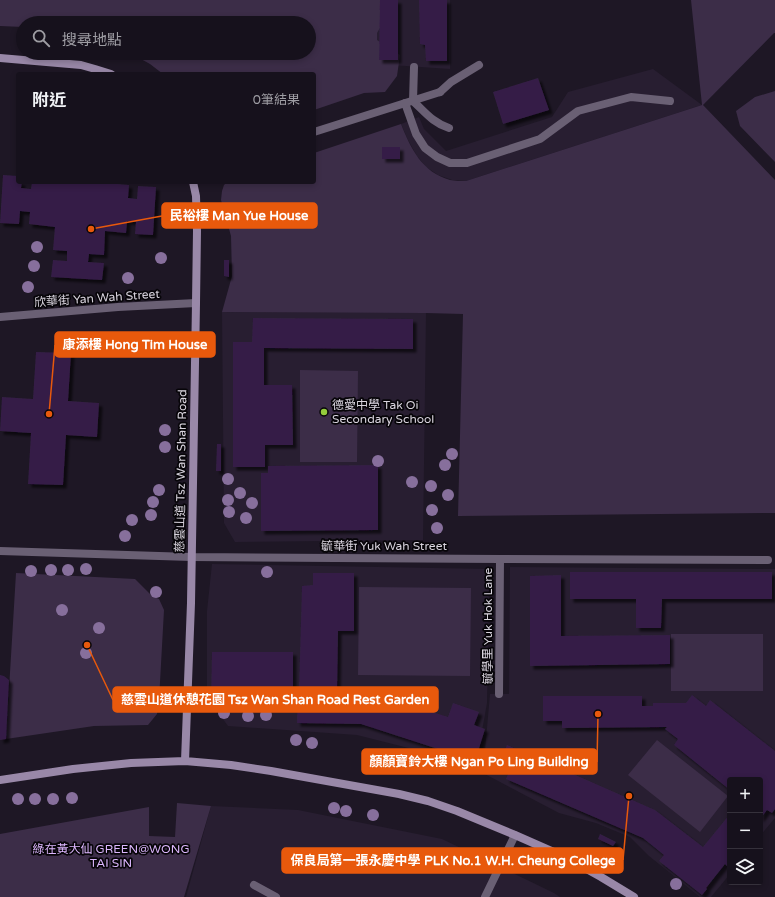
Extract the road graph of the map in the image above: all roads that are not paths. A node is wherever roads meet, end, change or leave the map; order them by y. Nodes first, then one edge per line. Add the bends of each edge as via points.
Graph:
1 (0, 58) edge
2 (16, 59) edge
3 (23, 60) edge
4 (479, 65) dead end
5 (414, 67) dead end
6 (104, 72) edge
7 (670, 101) dead end
8 (409, 102) junction
9 (450, 128) dead end
10 (316, 131) edge
11 (193, 184) edge
12 (196, 303) junction
13 (0, 317) edge
14 (0, 551) edge
15 (192, 556) junction
16 (500, 559) junction
17 (768, 560) dead end
18 (499, 694) dead end
19 (185, 761) junction
20 (0, 780) edge
21 (515, 835) junction
22 (254, 885) dead end
23 (276, 897) edge
24 (485, 897) edge
25 (634, 897) edge

1 - 2 main road
3 - 6 main road via 81,65
4 - 8 street via 440,92
5 - 8 street
7 - 8 street via 631,97 578,112 540,140 467,163 450,163 425,148 416,134
8 - 9 street via 433,120
8 - 10 street
11 - 12 main road, 慈雲山道 Tsz Wan Shan Road via 197,231
12 - 13 street, 欣華街 Yan Wah Street
12 - 15 main road, 慈雲山道 Tsz Wan Shan Road
14 - 15 street, 毓華街 Yuk Wah Street
15 - 16 street, 毓華街 Yuk Wah Street
15 - 19 main road, 慈雲山道 Tsz Wan Shan Road
16 - 17 street, 毓華街 Yuk Wah Street
16 - 18 street, 毓學里 Yuk Hok Lane
19 - 20 main road via 124,763
19 - 21 main road via 271,771 399,794 457,811
21 - 24 street
21 - 25 main road via 565,858
22 - 23 street

